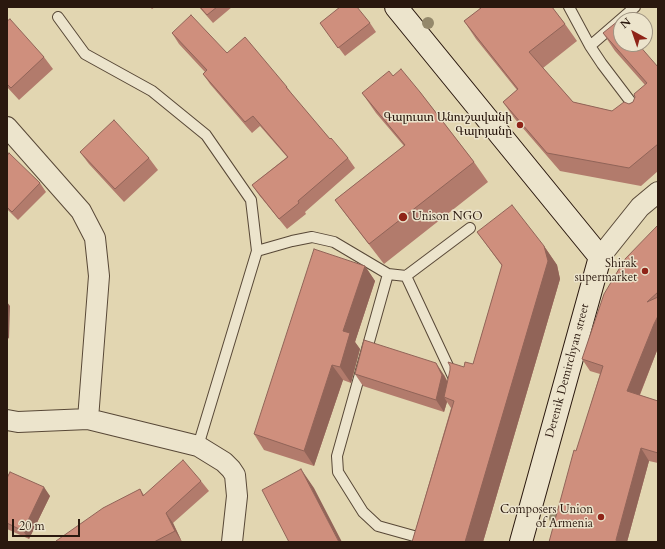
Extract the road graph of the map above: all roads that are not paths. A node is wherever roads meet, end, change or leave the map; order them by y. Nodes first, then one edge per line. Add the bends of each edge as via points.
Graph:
1 (396, 7) edge
2 (569, 7) edge
3 (635, 7) edge
4 (58, 17) dead end
5 (590, 46) junction
6 (641, 116) edge
7 (7, 127) edge
8 (658, 192) edge
9 (470, 228) dead end
10 (257, 251) junction
11 (600, 257) junction
12 (388, 274) junction
13 (406, 276) junction
14 (456, 394) edge
15 (88, 419) junction
16 (7, 420) edge
17 (198, 446) junction
18 (425, 522) edge
19 (420, 540) edge
20 (232, 542) edge
21 (521, 542) edge

1 - 11 street
2 - 5 lane
3 - 5 lane
4 - 10 lane via 85,54 152,91 206,135 251,200
5 - 6 lane
7 - 15 street via 81,211 95,238 99,276
8 - 11 street via 640,207
9 - 13 lane
10 - 12 lane via 312,237 334,242
10 - 17 lane
11 - 21 street, Derenik Demirchyan street
12 - 13 lane
12 - 19 lane via 337,456 338,472 364,512 378,526
13 - 14 lane via 457,387
15 - 16 street via 18,422
15 - 17 street
17 - 20 street via 224,462 235,476 237,496
18 - 19 lane

